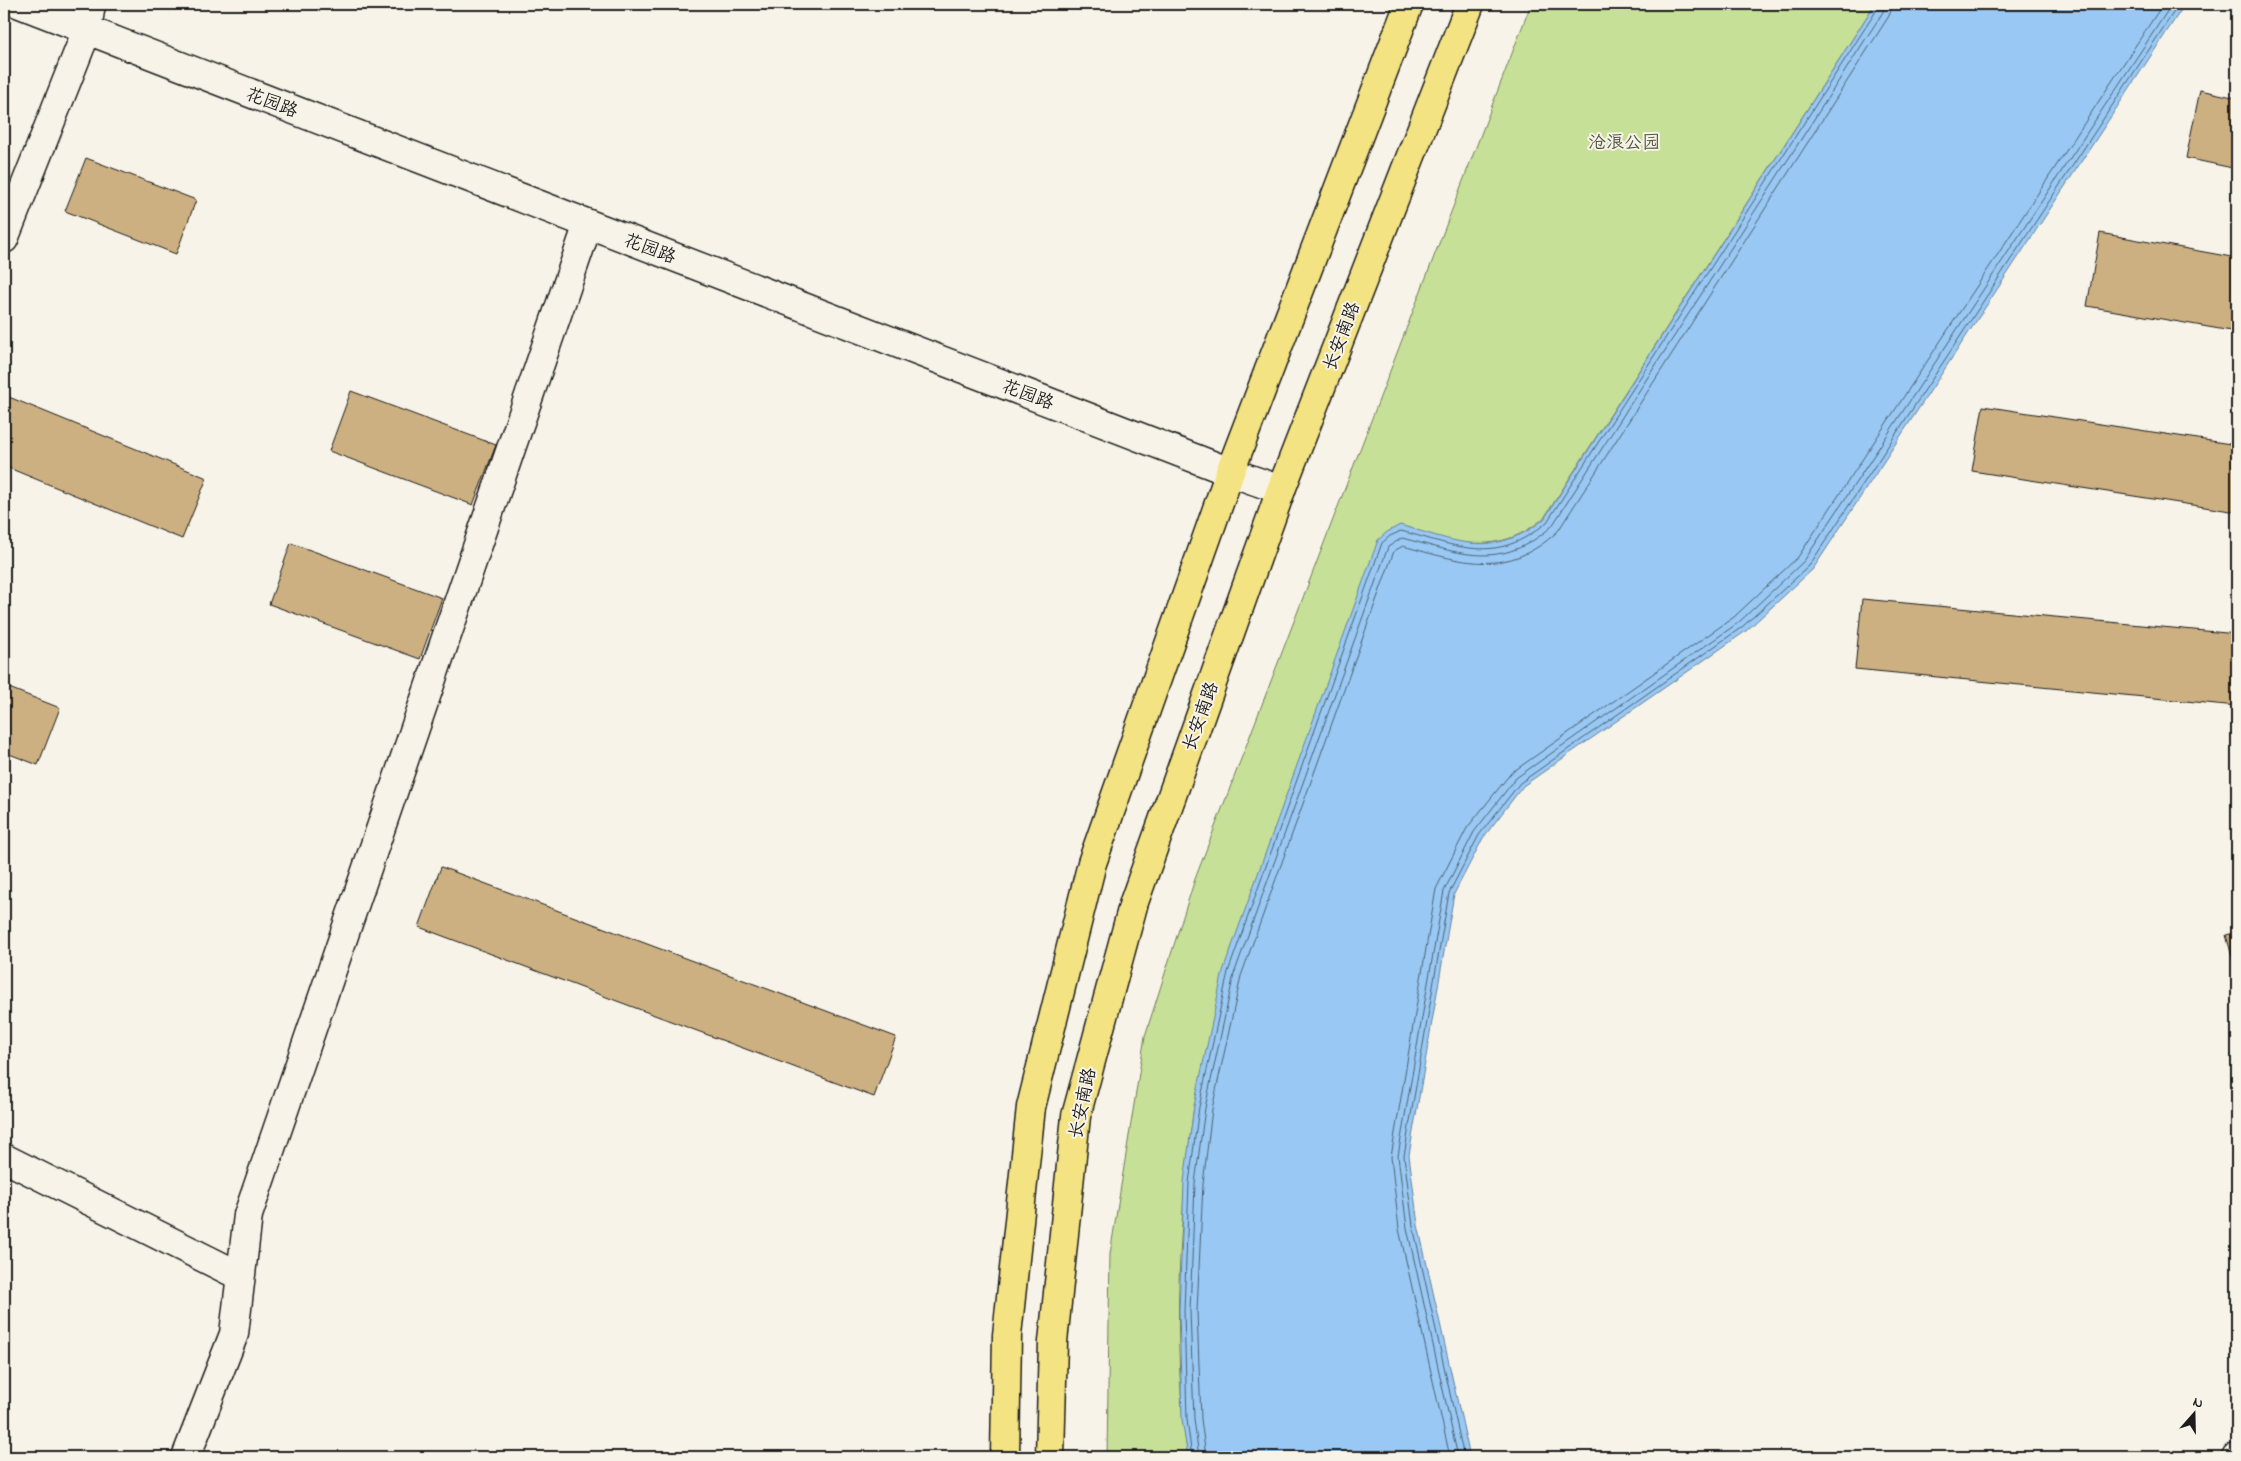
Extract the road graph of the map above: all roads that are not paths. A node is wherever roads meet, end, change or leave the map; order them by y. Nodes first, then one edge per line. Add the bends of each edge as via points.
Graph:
1 (20, 4) edge
2 (91, 4) edge
3 (1409, 4) edge
4 (1470, 4) edge
5 (88, 30) junction
6 (588, 224) junction
7 (4, 239) edge
8 (1230, 472) junction
9 (1281, 490) junction
10 (4, 1158) edge
11 (240, 1276) junction
12 (186, 1457) edge
13 (1005, 1457) edge
14 (1050, 1457) edge

1 - 5 street, 花园路
2 - 5 street
3 - 8 main road
4 - 9 main road, 长安南路
5 - 6 street, 花园路
5 - 7 street
6 - 8 street, 花园路
6 - 11 street via 248,1215
8 - 9 street, 花园路
8 - 13 main road via 1092,863 1031,1107 1007,1335
9 - 14 main road, 长安南路 via 1134,902 1076,1116 1053,1342
10 - 11 street
11 - 12 street via 234,1334

